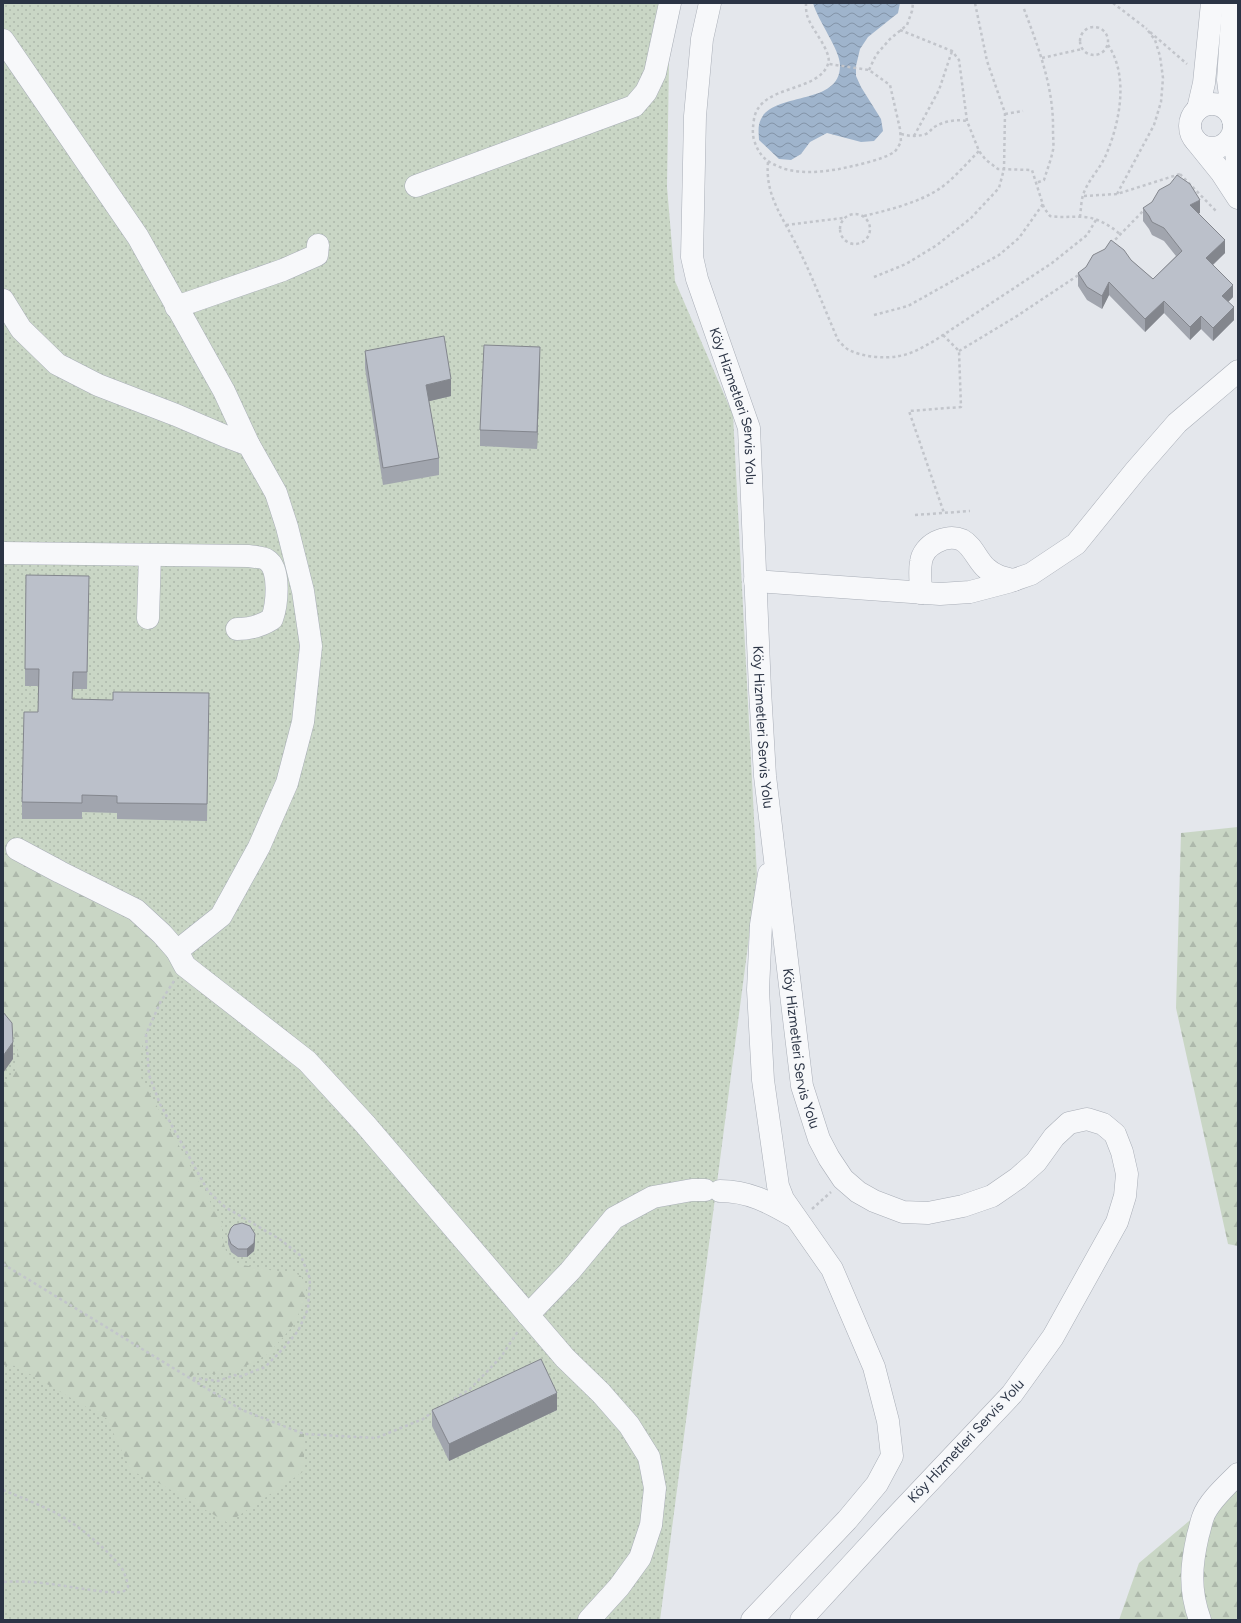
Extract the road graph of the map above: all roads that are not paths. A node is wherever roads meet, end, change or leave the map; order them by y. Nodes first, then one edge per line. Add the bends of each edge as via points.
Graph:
1 (670, 3) edge
2 (710, 3) edge
3 (1212, 3) edge
4 (1233, 3) edge
5 (3, 40) edge
6 (1198, 109) junction
7 (1234, 124) junction
8 (1196, 141) junction
9 (1238, 174) edge
10 (416, 186) dead end
11 (1238, 198) edge
12 (318, 245) dead end
13 (3, 300) edge
14 (176, 307) junction
15 (1238, 371) edge
16 (249, 445) junction
17 (972, 549) junction
18 (3, 553) edge
19 (150, 555) junction
20 (1014, 580) junction
21 (755, 581) junction
22 (959, 592) junction
23 (921, 593) junction
24 (148, 618) dead end
25 (238, 629) dead end
26 (774, 847) junction
27 (17, 849) dead end
28 (181, 958) junction
29 (797, 1218) junction
30 (528, 1315) junction
31 (1238, 1474) edge
32 (589, 1620) edge
33 (752, 1620) edge
34 (801, 1620) edge
35 (1200, 1620) edge

1 - 10 street via 655,73 646,92 634,106
2 - 21 street, Köy Hizmetleri Servis Yolu via 702,39 695,116 692,257 697,279 749,428
3 - 6 street
4 - 7 street via 1228,80
5 - 14 street via 138,237
6 - 7 street via 1211,104 1219,105 1230,114
6 - 8 street via 1190,121 1192,135
7 - 8 street via 1228,141 1223,145 1208,148
7 - 9 street
8 - 11 street
12 - 14 street via 317,255 283,270
13 - 16 street via 21,329 57,364 98,385
14 - 16 street via 224,391
15 - 20 street via 1177,423 1076,544 1031,574
16 - 28 street via 276,493 303,591 311,646 303,722 287,783 259,847 221,916
17 - 20 street via 986,569 998,576
17 - 22 street via 975,569 971,582
17 - 23 street via 962,540 947,538 931,544 921,560
18 - 19 street
19 - 24 street
19 - 25 street via 249,556 266,559 273,565 275,572 276,598 272,619 255,627
20 - 22 street via 970,592
21 - 23 street
21 - 26 street, Köy Hizmetleri Servis Yolu via 765,776
22 - 23 street
26 - 29 street via 761,925 758,990 763,1080 778,1186
26 - 34 street, Köy Hizmetleri Servis Yolu via 802,1086 819,1139 843,1179 874,1201 903,1212 928,1213 963,1206 992,1196 1018,1178 1036,1162 1054,1137 1069,1123 1087,1119 1103,1124 1115,1134 1127,1174 1125,1196 1117,1222 1053,1337 1012,1394
27 - 28 street via 136,910 162,934
28 - 30 street via 307,1061 365,1124
29 - 30 street via 768,1201 734,1191 692,1190 653,1197 614,1218 570,1271
29 - 33 street via 832,1269 874,1367 888,1421 892,1456 877,1484 847,1520
30 - 32 street via 629,1425 649,1457 655,1488 651,1525 640,1558 619,1587
31 - 35 street via 1220,1491 1203,1516 1194,1553 1191,1580 1195,1607

